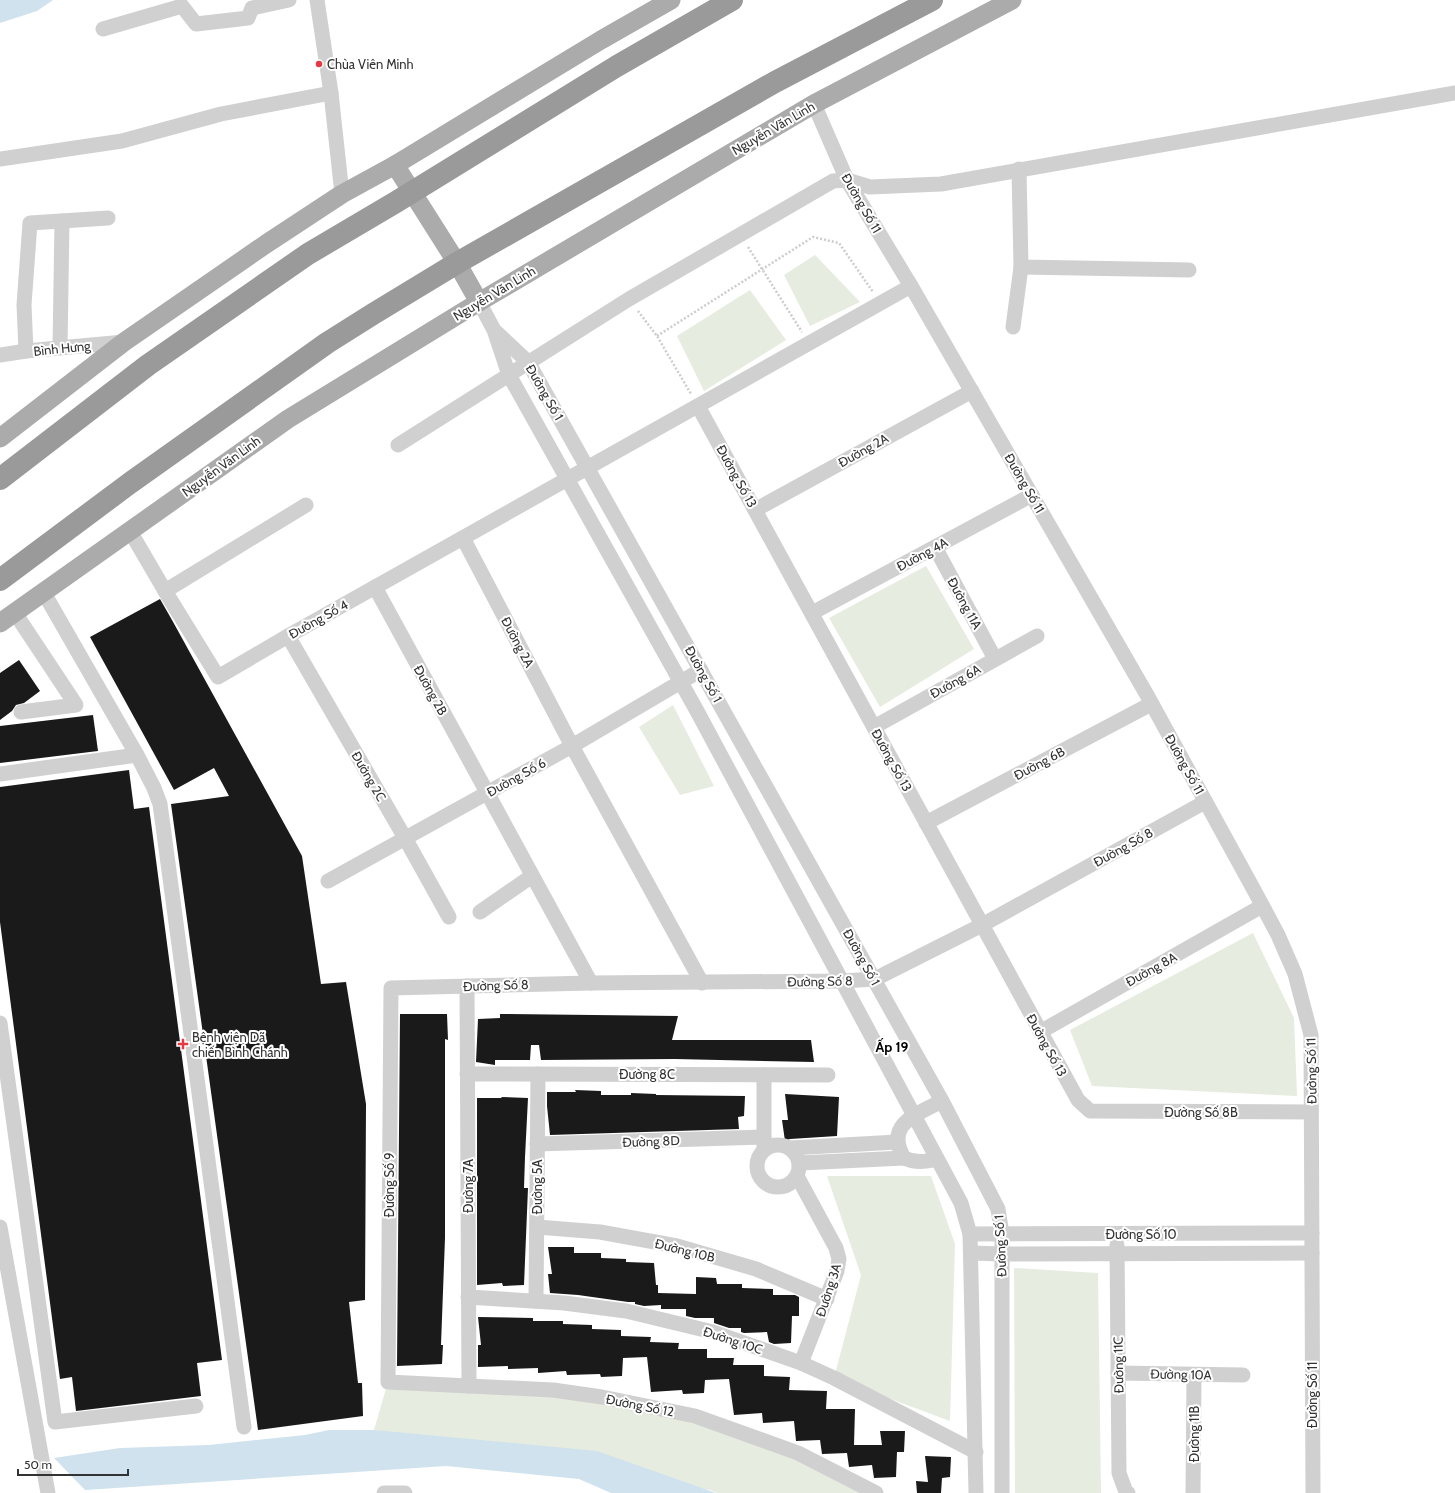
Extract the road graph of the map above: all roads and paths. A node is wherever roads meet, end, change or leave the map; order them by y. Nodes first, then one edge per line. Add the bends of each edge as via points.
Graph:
1 (289, 0) edge
2 (317, 0) edge
3 (671, 0) edge
4 (732, 0) edge
5 (932, 0) edge
6 (1012, 0) edge
7 (103, 29) dead end
8 (331, 93) junction
9 (1455, 93) edge
10 (814, 104) junction
11 (0, 159) edge
12 (395, 165) junction
13 (1020, 169) junction
14 (847, 180) junction
15 (412, 192) junction
16 (342, 194) junction
17 (108, 218) dead end
18 (62, 221) junction
19 (741, 234) junction
20 (456, 263) junction
21 (1021, 267) junction
22 (762, 268) junction
23 (1189, 270) dead end
24 (911, 286) junction
25 (629, 299) junction
26 (479, 302) junction
27 (881, 303) junction
28 (1013, 327) dead end
29 (494, 330) junction
30 (657, 336) junction
31 (124, 342) junction
32 (809, 344) junction
33 (60, 348) junction
34 (26, 351) junction
35 (0, 355) edge
36 (528, 362) junction
37 (509, 375) junction
38 (972, 391) junction
39 (698, 406) junction
40 (0, 438) edge
41 (398, 445) dead end
42 (588, 468) junction
43 (0, 479) edge
44 (567, 479) junction
45 (1032, 495) junction
46 (306, 505) dead end
47 (755, 510) junction
48 (130, 531) junction
49 (463, 538) junction
50 (935, 547) junction
51 (0, 580) edge
52 (375, 587) junction
53 (165, 591) junction
54 (44, 593) junction
55 (812, 613) junction
56 (7, 618) edge
57 (288, 636) junction
58 (1037, 636) dead end
59 (995, 659) junction
60 (701, 670) junction
61 (680, 681) junction
62 (1152, 704) junction
63 (21, 712) dead end
64 (874, 727) junction
65 (572, 746) junction
66 (137, 755) junction
67 (0, 774) edge
68 (487, 794) junction
69 (1205, 802) junction
70 (926, 823) junction
71 (405, 838) junction
72 (532, 876) junction
73 (328, 881) dead end
74 (1262, 906) junction
75 (480, 912) dead end
76 (449, 917) dead end
77 (982, 925) junction
78 (875, 980) junction
79 (842, 981) junction
80 (591, 983) junction
81 (702, 983) junction
82 (467, 986) junction
83 (390, 988) joint
84 (0, 1023) edge
85 (1040, 1032) junction
86 (467, 1074) junction
87 (538, 1074) junction
88 (764, 1074) junction
89 (828, 1074) dead end
90 (942, 1101) junction
91 (1090, 1111) joint
92 (1312, 1112) junction
93 (915, 1115) junction
94 (897, 1142) junction
95 (764, 1143) junction
96 (537, 1144) junction
97 (790, 1148) junction
98 (904, 1158) junction
99 (937, 1159) junction
100 (798, 1170) junction
101 (0, 1227) edge
102 (536, 1227) junction
103 (1312, 1233) junction
104 (970, 1234) junction
105 (1002, 1234) junction
106 (1117, 1234) junction
107 (971, 1253) junction
108 (1312, 1253) junction
109 (1002, 1254) junction
110 (1116, 1254) junction
111 (468, 1297) junction
112 (827, 1299) junction
113 (536, 1301) junction
114 (801, 1363) junction
115 (1118, 1373) junction
116 (1194, 1375) junction
117 (1243, 1375) dead end
118 (388, 1382) joint
119 (469, 1386) junction
120 (196, 1406) dead end
121 (244, 1427) dead end
122 (976, 1452) junction
123 (48, 1493) edge
124 (384, 1493) edge
125 (404, 1493) edge
126 (876, 1493) edge
127 (976, 1493) edge
128 (1002, 1493) edge
129 (1128, 1493) edge
130 (1193, 1493) edge
131 (1313, 1493) edge

1 - 7 street via 252,8 248,18 196,24 182,6
2 - 8 street
3 - 12 main road
4 - 15 highway via 617,66
5 - 20 highway via 798,70
6 - 10 main road, Nguyễn Văn Linh
8 - 11 street via 221,114 122,141
8 - 16 street
9 - 13 street
10 - 14 street, Đường Số 11
10 - 26 main road, Nguyễn Văn Linh
12 - 15 main road
12 - 16 main road
13 - 14 street via 941,184 870,187
13 - 21 street
14 - 19 street via 833,181
14 - 24 street, Đường Số 11
15 - 20 main road
15 - 43 highway via 308,254 148,365
16 - 31 main road
17 - 18 street
18 - 33 street
18 - 34 street via 30,223 24,305
19 - 22 path
19 - 25 street
20 - 26 main road
20 - 51 highway via 327,343 130,483
21 - 23 street
21 - 28 street
22 - 27 path via 813,237 839,243
22 - 30 path
22 - 32 path
24 - 27 street, Đường Số 4
24 - 38 street, Đường Số 11
25 - 30 path
25 - 36 street
26 - 29 street
26 - 48 main road, Nguyễn Văn Linh via 288,418
27 - 32 street, Đường Số 4
29 - 36 street, Đường Số 1
29 - 37 street, Đường Số 1
30 - 39 path
31 - 33 street, Bình Hưng
31 - 40 main road
32 - 39 street, Đường Số 4
33 - 34 street, Bình Hưng
34 - 35 street, Bình Hưng
36 - 37 street
36 - 42 street, Đường Số 1
37 - 41 street
37 - 44 street, Đường Số 1
38 - 45 street, Đường Số 11
38 - 47 street, Đường 2A
39 - 42 street, Đường Số 4
39 - 47 street, Đường Số 13
42 - 44 street, Đường Số 4
42 - 60 street, Đường Số 1
44 - 49 street, Đường Số 4
44 - 61 street, Đường Số 1
45 - 50 street, Đường 4A
45 - 62 street, Đường Số 11
46 - 53 street
47 - 55 street, Đường Số 13
48 - 53 street, Đường Số 4
48 - 54 main road, Nguyễn Văn Linh
49 - 52 street, Đường Số 4
49 - 65 street, Đường 2A
50 - 55 street, Đường 4A
50 - 59 street, Đường 11A
52 - 57 street, Đường Số 4
52 - 68 street, Đường 2B
53 - 57 street, Đường Số 4 via 218,677
54 - 56 main road, Nguyễn Văn Linh
54 - 66 street
55 - 64 street, Đường Số 13
56 - 63 street via 76,705
57 - 71 street, Đường 2C
58 - 59 street, Đường 6A
59 - 64 street, Đường 6A
60 - 61 street, Đường Số 6
60 - 78 street, Đường Số 1
61 - 65 street, Đường Số 6
61 - 79 street, Đường Số 1
62 - 69 street, Đường Số 11
62 - 70 street, Đường 6B
64 - 70 street, Đường Số 13
65 - 68 street, Đường Số 6
65 - 81 street, Đường 2A
66 - 67 street
66 - 121 street via 158,796 162,813
68 - 71 street, Đường Số 6
68 - 72 street, Đường 2B
69 - 74 street, Đường Số 11
69 - 77 street, Đường Số 8
70 - 77 street, Đường Số 13
71 - 73 street, Đường Số 6
71 - 76 street, Đường 2C
72 - 75 street
72 - 80 street, Đường 2B
74 - 85 street, Đường 8A
74 - 92 street, Đường Số 11 via 1295,974 1311,1035
77 - 78 street, Đường Số 8
77 - 85 street, Đường Số 13
78 - 79 street, Đường Số 8
78 - 90 street, Đường Số 1
79 - 81 street, Đường Số 8
79 - 93 street, Đường Số 1
80 - 81 street, Đường Số 8
80 - 82 street, Đường Số 8
82 - 83 street, Đường Số 8
82 - 86 street, Đường 7A
83 - 118 street, Đường Số 9
84 - 120 street via 55,1422
85 - 91 street, Đường Số 13 via 1078,1100
86 - 87 street, Đường 8C
86 - 111 street, Đường 7A
87 - 88 street, Đường 8C
87 - 96 street, Đường 5A
88 - 89 street, Đường 8C
88 - 95 street
90 - 93 street
90 - 105 street, Đường Số 1 via 998,1209
91 - 92 street, Đường Số 8B
92 - 103 street, Đường Số 11
93 - 94 street via 901,1127
93 - 99 street, Đường Số 1
94 - 97 street
94 - 98 street
95 - 96 street, Đường 8D
95 - 97 street
95 - 100 street via 757,1162 757,1170 765,1182 771,1186 786,1186 792,1182
96 - 102 street, Đường 5A
97 - 100 street via 798,1157
98 - 99 street via 918,1162
98 - 100 street
99 - 104 street, Đường Số 1 via 960,1203
100 - 112 street, Đường 3A via 839,1259 838,1271
101 - 123 street
102 - 112 street, Đường 10B via 600,1232 677,1246 756,1269
102 - 113 street, Đường 5A
103 - 106 street, Đường Số 10
103 - 108 street, Đường Số 11
104 - 105 street, Đường Số 10
104 - 107 street, Đường Số 1
105 - 106 street, Đường Số 10
105 - 109 street, Đường Số 1
106 - 110 street, Đường 11C
107 - 109 street, Đường Số 10
107 - 122 street, Đường Số 1
108 - 110 street, Đường Số 10
108 - 131 street, Đường Số 11
109 - 110 street, Đường Số 10
109 - 128 street, Đường Số 1
110 - 115 street, Đường 11C
111 - 113 street, Đường 10C
111 - 119 street, Đường 7A
112 - 114 street, Đường 3A
113 - 114 street, Đường 10C via 611,1309 648,1316 713,1332
114 - 122 street, Đường 10C
115 - 116 street, Đường 10A
115 - 129 street, Đường 11C via 1119,1473
116 - 117 street, Đường 10A
116 - 130 street, Đường 11B
118 - 119 street, Đường Số 12
119 - 126 street, Đường Số 12 via 553,1390 695,1416 798,1453
122 - 127 street, Đường Số 1
124 - 125 street

